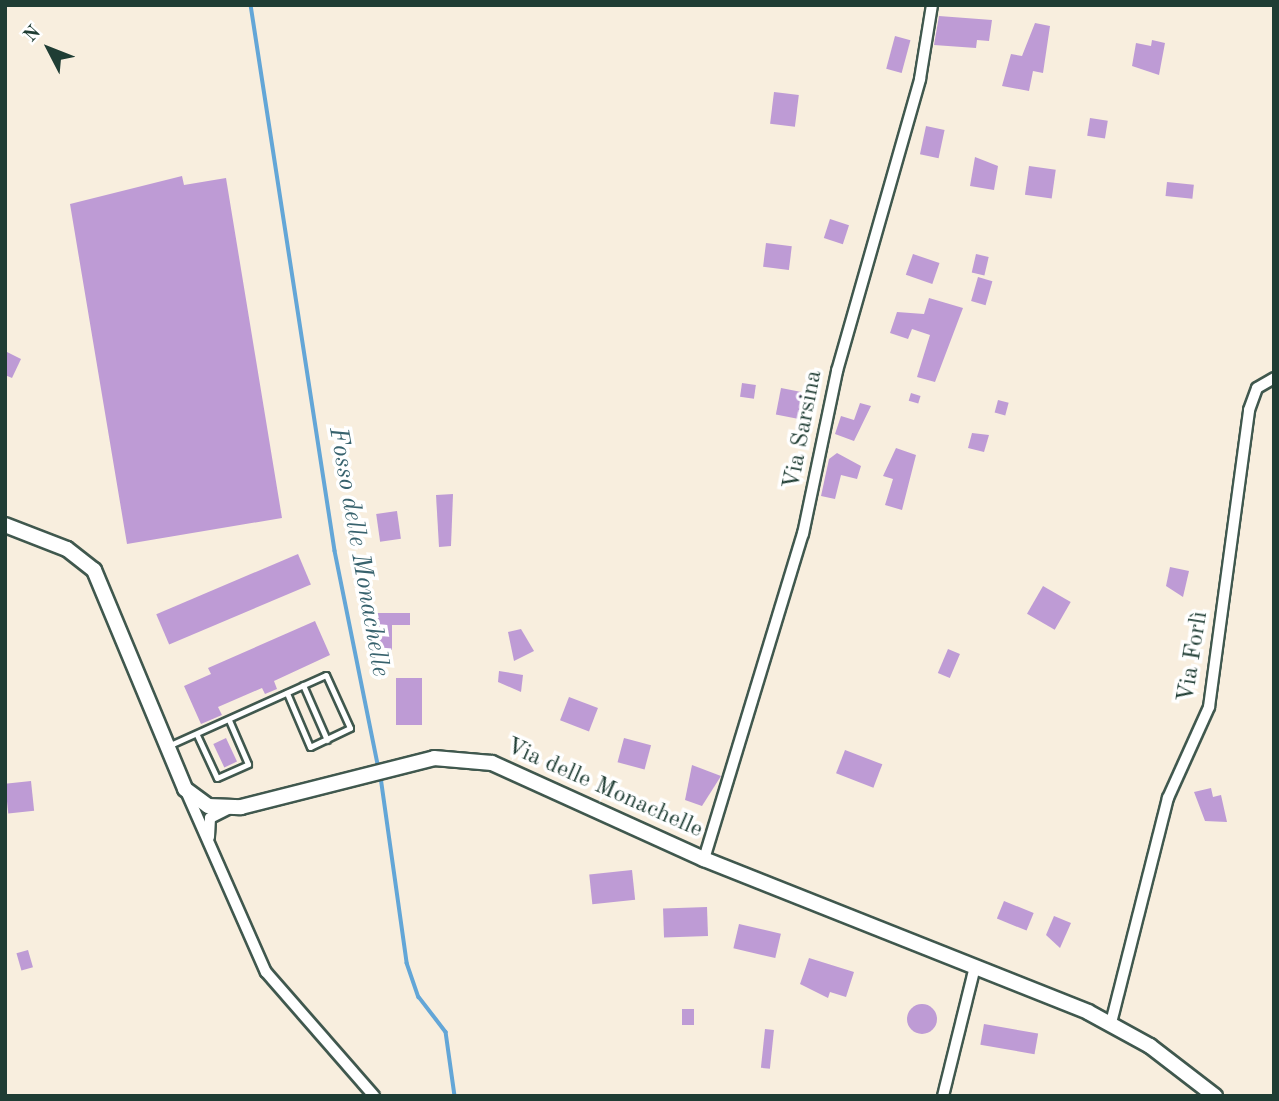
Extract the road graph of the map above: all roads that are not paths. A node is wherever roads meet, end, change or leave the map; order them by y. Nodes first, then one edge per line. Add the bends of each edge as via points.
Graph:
1 (932, 5) edge
2 (1274, 378) edge
3 (5, 524) edge
4 (303, 685) junction
5 (287, 693) junction
6 (229, 720) junction
7 (197, 735) junction
8 (327, 740) junction
9 (168, 746) junction
10 (185, 789) junction
11 (238, 807) junction
12 (212, 849) junction
13 (705, 859) junction
14 (975, 967) junction
15 (1111, 1023) junction
16 (374, 1096) edge
17 (943, 1096) edge
18 (1215, 1096) edge

1 - 13 street, Via Sarsina via 918,88 837,371 803,534
2 - 15 street, Via Forlì via 1257,388 1249,410 1209,707 1168,798
3 - 9 street via 67,549 94,570
4 - 5 lane
4 - 8 lane
4 - 8 lane via 326,675 350,728
5 - 6 lane
5 - 8 lane via 310,747
6 - 7 lane
6 - 7 lane via 248,764 217,778
7 - 9 lane
9 - 10 street
10 - 11 street, Via delle Monachelle via 208,806
10 - 12 street
11 - 12 street via 211,818
11 - 13 street, Via delle Monachelle via 442,758 492,763
12 - 16 street via 245,934 271,980
13 - 14 street, Via delle Monachelle
14 - 15 street, Via delle Monachelle
14 - 17 street
15 - 18 street, Via delle Monachelle

